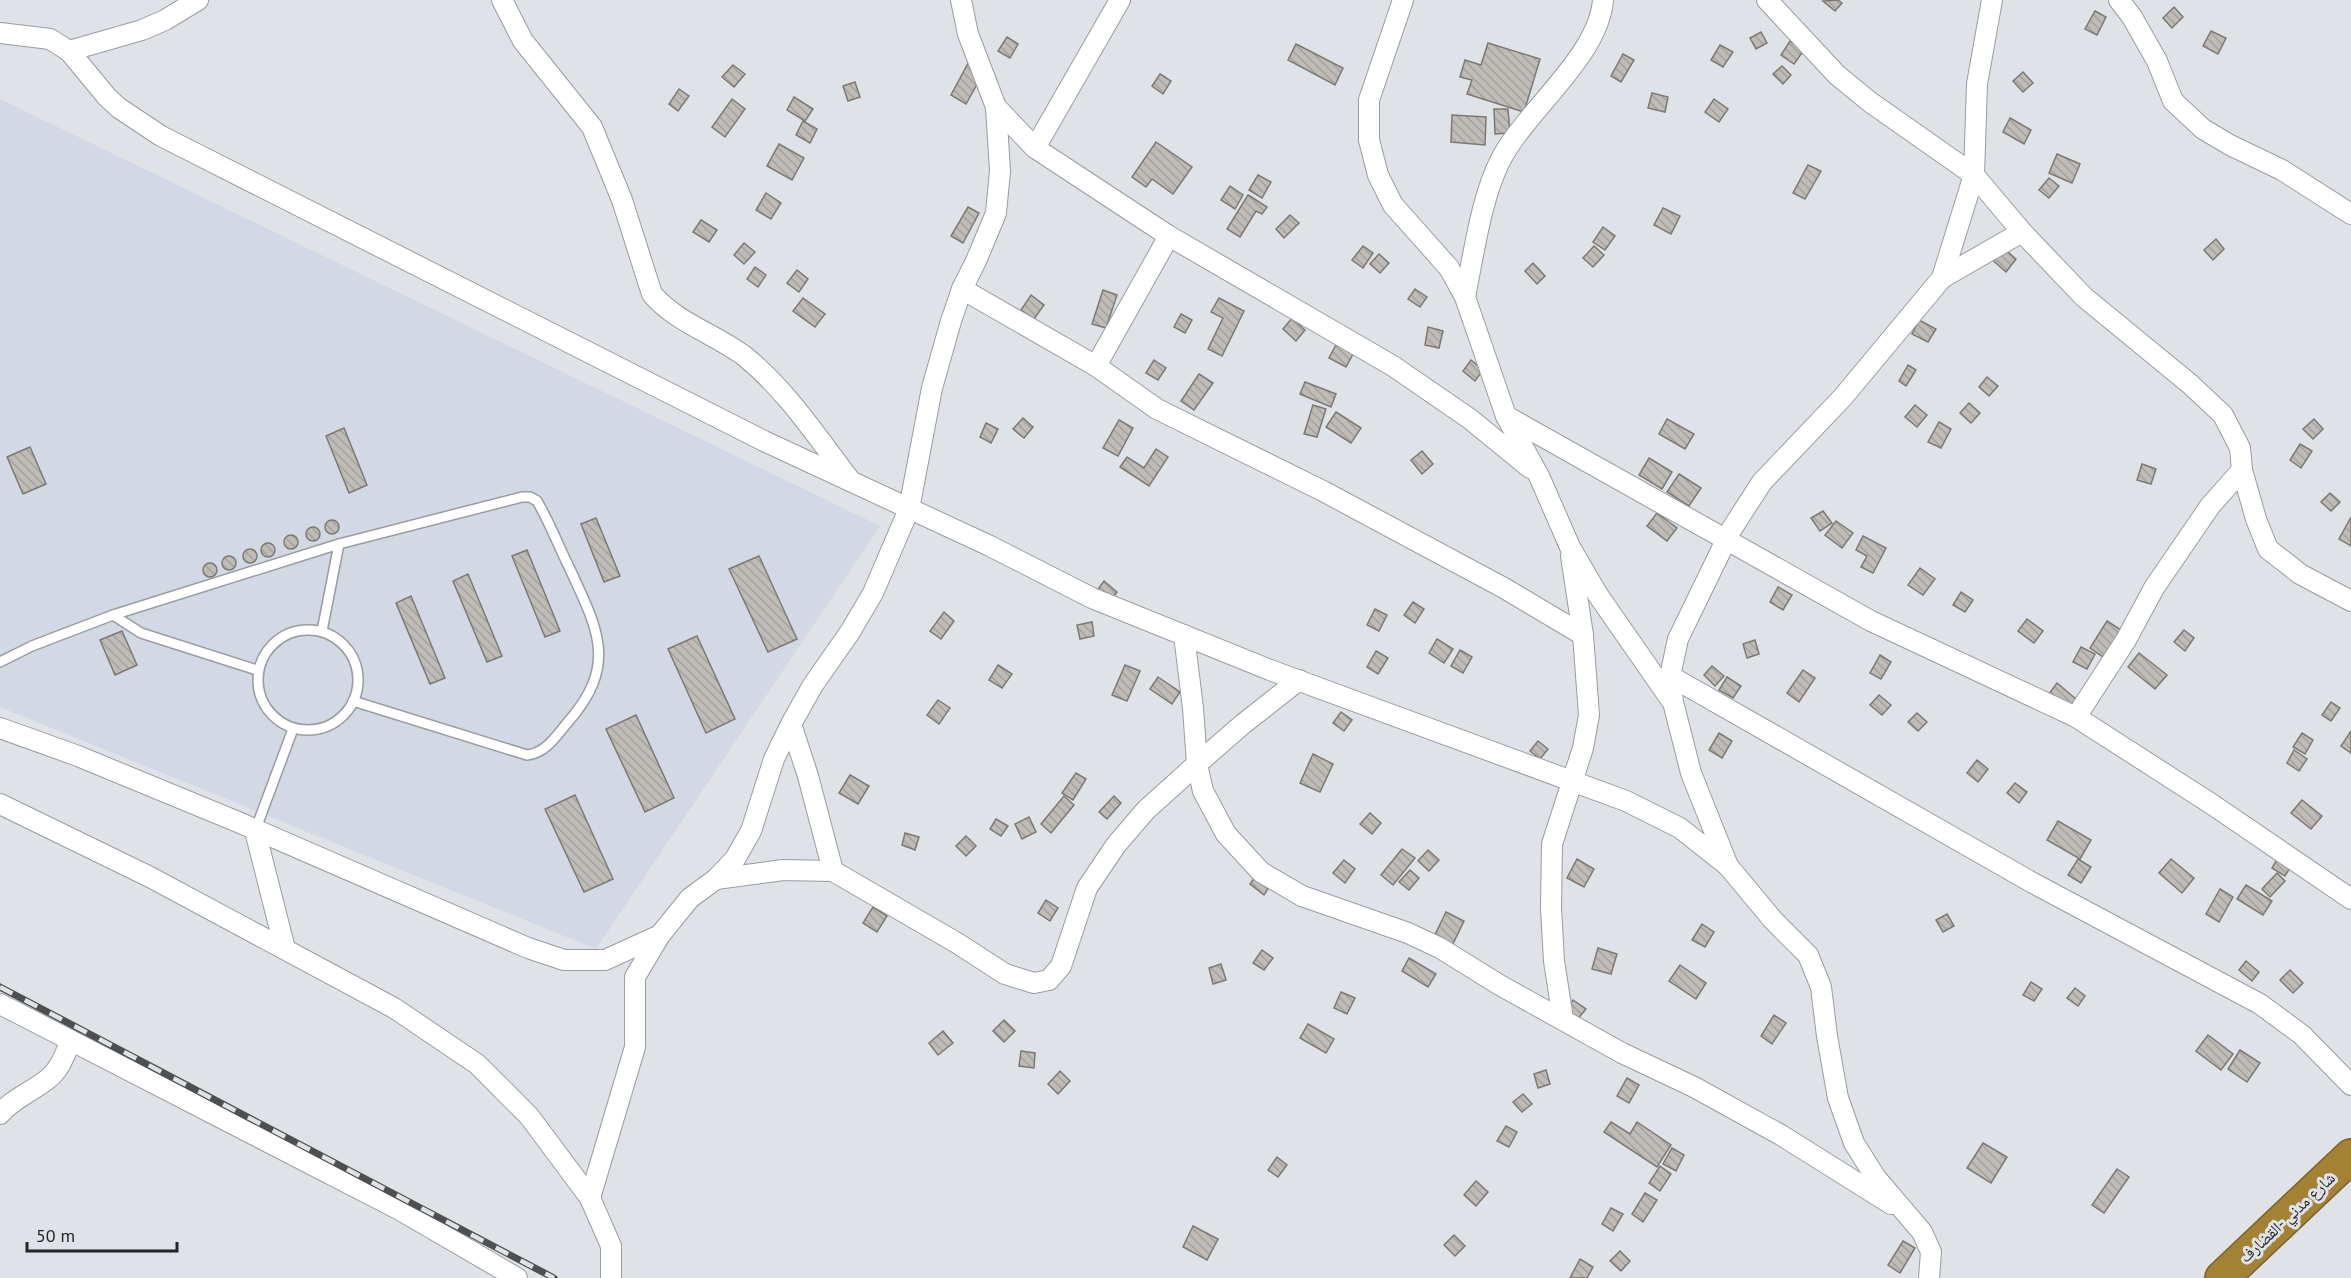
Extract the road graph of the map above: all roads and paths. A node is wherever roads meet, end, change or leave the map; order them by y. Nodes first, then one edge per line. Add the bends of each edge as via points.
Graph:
1 (198, 0) edge
2 (502, 0) edge
3 (961, 0) edge
4 (1120, 0) edge
5 (1403, 0) edge
6 (1603, 0) edge
7 (1767, 0) edge
8 (1992, 0) edge
9 (2119, 0) edge
10 (0, 33) edge
11 (69, 51) junction
12 (996, 107) junction
13 (1035, 148) junction
14 (1974, 175) junction
15 (2351, 214) edge
16 (2022, 232) junction
17 (1169, 236) junction
18 (1942, 278) junction
19 (962, 289) junction
20 (1465, 297) junction
21 (1095, 366) junction
22 (1506, 416) junction
23 (2242, 470) junction
24 (1539, 476) junction
25 (852, 482) junction
26 (909, 509) junction
27 (1727, 539) junction
28 (339, 544) junction
29 (1570, 547) junction
30 (2351, 601) edge
31 (113, 615) junction
32 (322, 631) junction
33 (1184, 635) junction
34 (1583, 635) junction
35 (0, 662) edge
36 (257, 670) junction
37 (1670, 676) junction
38 (1299, 680) junction
39 (353, 701) junction
40 (1673, 702) junction
41 (2076, 717) junction
42 (791, 724) junction
43 (0, 728) edge
44 (292, 729) junction
45 (1197, 764) junction
46 (1572, 781) junction
47 (0, 804) edge
48 (255, 831) junction
49 (1728, 866) junction
50 (833, 871) junction
51 (716, 879) junction
52 (2351, 898) edge
53 (660, 935) junction
54 (285, 949) junction
55 (0, 1004) edge
56 (1563, 1019) junction
57 (71, 1041) junction
58 (2351, 1085) edge
59 (0, 1114) edge
60 (2351, 1156) edge
61 (590, 1198) junction
62 (1907, 1214) junction
63 (517, 1278) edge
64 (611, 1278) edge
65 (1929, 1278) edge
66 (2222, 1278) edge

1 - 11 street via 142,30
2 - 25 street via 523,41 592,127 622,200 652,294 687,324 741,354 774,383
3 - 12 street via 968,34
4 - 13 street
5 - 20 street via 1370,100 1369,140 1378,175 1394,205 1449,268
6 - 20 street via 1599,23 1565,75 1505,152 1482,216
7 - 14 street via 1837,75
8 - 14 street via 1977,84
9 - 15 street via 2157,61 2173,101 2230,145 2282,170
10 - 11 street via 50,39
11 - 25 street via 107,97 160,136
12 - 13 street
12 - 19 street via 1000,171 996,213
13 - 17 street
14 - 16 street
14 - 18 street
16 - 18 street
16 - 23 street via 2084,297 2223,415 2240,448
17 - 21 street
17 - 24 street via 1393,366 1470,419
18 - 27 street via 1843,397 1762,482
19 - 21 street
19 - 26 street via 932,388
20 - 22 street
21 - 34 street via 1157,408 1384,524
22 - 24 street
22 - 27 street
23 - 30 street via 2268,549 2300,574
23 - 41 street via 2210,506 2160,579
24 - 29 street
25 - 26 street
26 - 33 street via 1092,598
26 - 42 street via 873,593
27 - 37 street via 1678,639
27 - 41 street via 1871,621
28 - 31 lane
28 - 32 lane
28 - 39 lane via 530,497 541,508 592,617 598,641 599,666 582,706 538,753 515,752
29 - 34 street
29 - 40 street
31 - 35 lane
31 - 36 lane via 141,633
32 - 36 lane via 305,628 288,634 263,655
32 - 39 lane via 339,639 351,654 358,673
33 - 38 street
33 - 45 street
34 - 46 street via 1589,715
36 - 44 lane via 266,706
37 - 40 street
37 - 58 street via 2033,883 2260,1004 2302,1035
38 - 45 street
38 - 46 street
39 - 44 lane via 338,719 322,728
40 - 49 street via 1691,773
41 - 52 street
42 - 50 street
42 - 51 street via 774,759 751,831 735,859
43 - 48 street via 78,756
44 - 48 lane
45 - 50 street via 1146,810 1116,845 1087,888 1061,966 1050,980 1034,983 1005,974
45 - 56 street via 1203,791 1226,834 1261,872 1302,896 1440,948
46 - 49 street via 1626,801 1680,828
46 - 56 street via 1552,844 1554,961
47 - 54 street
48 - 53 street via 564,960 605,960
48 - 54 street
49 - 62 street via 1808,955 1821,987 1838,1098 1854,1143 1876,1178
50 - 51 street via 783,870
51 - 53 street via 690,898
53 - 61 street via 635,977 635,1047
54 - 61 street via 394,1008 477,1064 529,1116
55 - 57 street
56 - 62 street via 1781,1135
57 - 59 street via 58,1069
57 - 63 street via 400,1210
60 - 66 highway, شارع مدني -القضارف
61 - 64 street via 611,1246
62 - 65 street via 1922,1232 1931,1252

